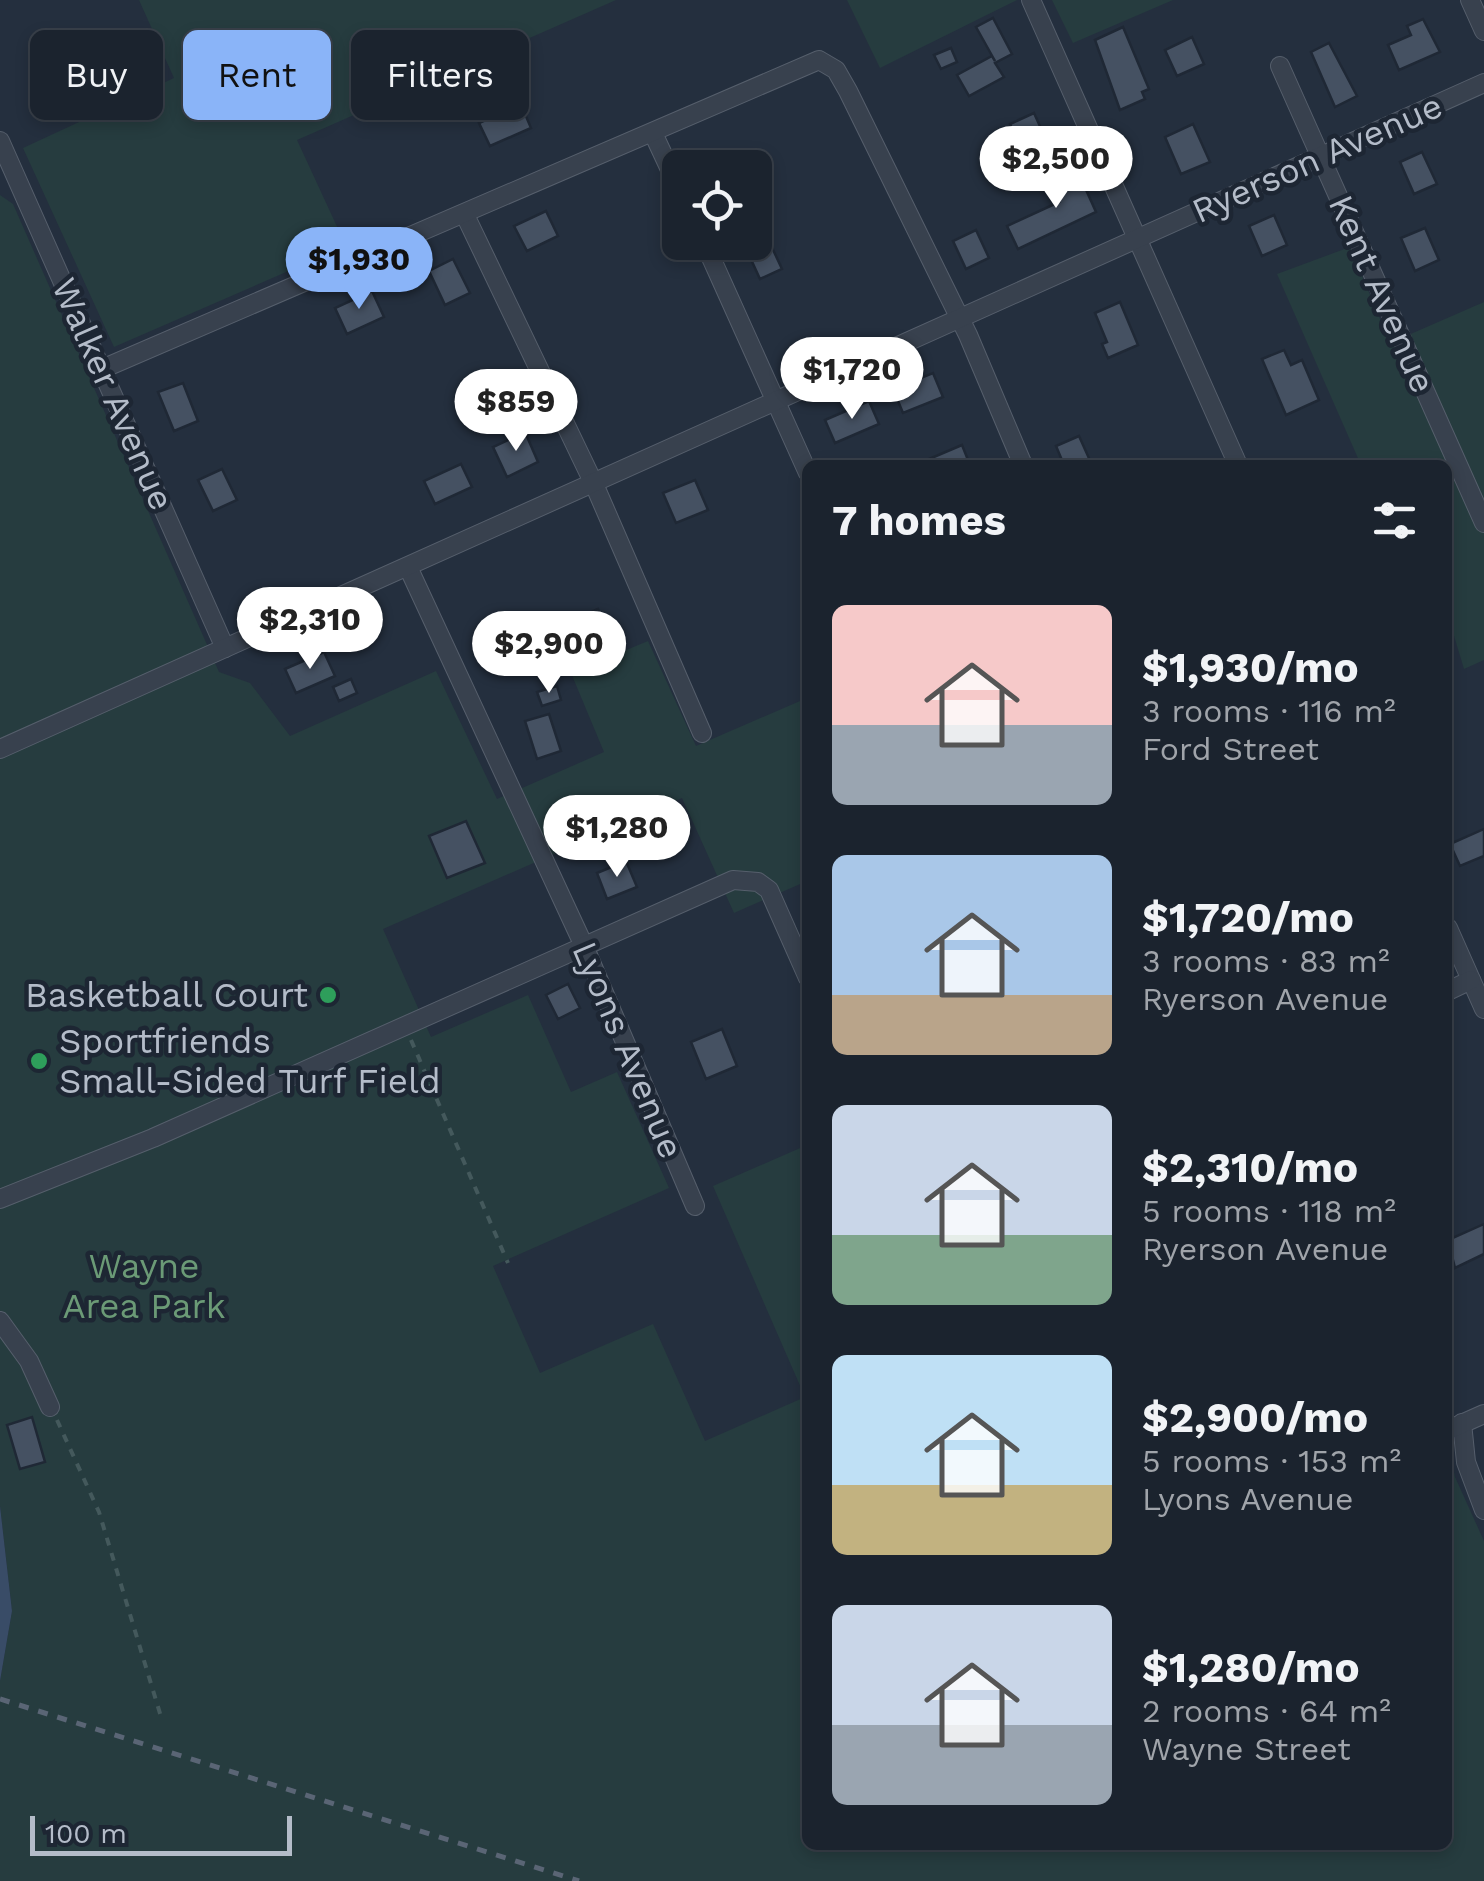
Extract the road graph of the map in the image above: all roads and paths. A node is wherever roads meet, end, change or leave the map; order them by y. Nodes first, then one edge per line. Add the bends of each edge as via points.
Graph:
1 (1031, 0) edge
2 (1470, 0) edge
3 (1484, 30) edge
4 (1280, 66) dead end
5 (1484, 83) edge
6 (654, 133) junction
7 (662, 151) edge
8 (2, 152) edge
9 (1320, 156) junction
10 (465, 215) junction
11 (1136, 239) junction
12 (712, 260) edge
13 (960, 318) junction
14 (102, 369) junction
15 (778, 401) junction
16 (803, 460) edge
17 (1021, 460) edge
18 (1236, 460) edge
19 (594, 484) junction
20 (1484, 523) edge
21 (408, 567) junction
22 (225, 648) junction
23 (702, 733) dead end
24 (0, 748) edge
25 (1452, 937) edge
26 (584, 946) junction
27 (802, 963) edge
28 (1471, 980) junction
29 (1452, 989) edge
30 (1484, 1009) edge
31 (405, 1027) junction
32 (0, 1199) edge
33 (695, 1206) dead end
34 (508, 1263) dead end
35 (0, 1321) edge
36 (50, 1407) joint
37 (1484, 1414) edge
38 (1455, 1426) edge
39 (1484, 1510) edge
40 (162, 1720) dead end

1 - 11 street
2 - 3 street
4 - 9 street, Kent Avenue
5 - 9 street, Ryerson Avenue
6 - 7 street
6 - 10 street
6 - 13 street via 812,61 828,63
8 - 14 street, Walker Avenue
9 - 11 street, Ryerson Avenue
9 - 20 street, Kent Avenue
10 - 14 street
10 - 19 street
11 - 13 street, Ryerson Avenue
11 - 18 street
12 - 15 street
13 - 15 street, Ryerson Avenue
13 - 17 street
14 - 22 street, Walker Avenue
15 - 16 street
15 - 19 street, Ryerson Avenue
19 - 21 street, Ryerson Avenue
19 - 23 street
21 - 22 street, Ryerson Avenue
21 - 26 street, Lyons Avenue
22 - 24 street, Ryerson Avenue
25 - 28 street
26 - 27 street via 734,880 758,882 778,902
26 - 31 street
26 - 33 street, Lyons Avenue
28 - 29 street
28 - 30 street
31 - 32 street
31 - 34 path
35 - 36 street
36 - 40 path via 99,1512
37 - 38 street
38 - 39 street

